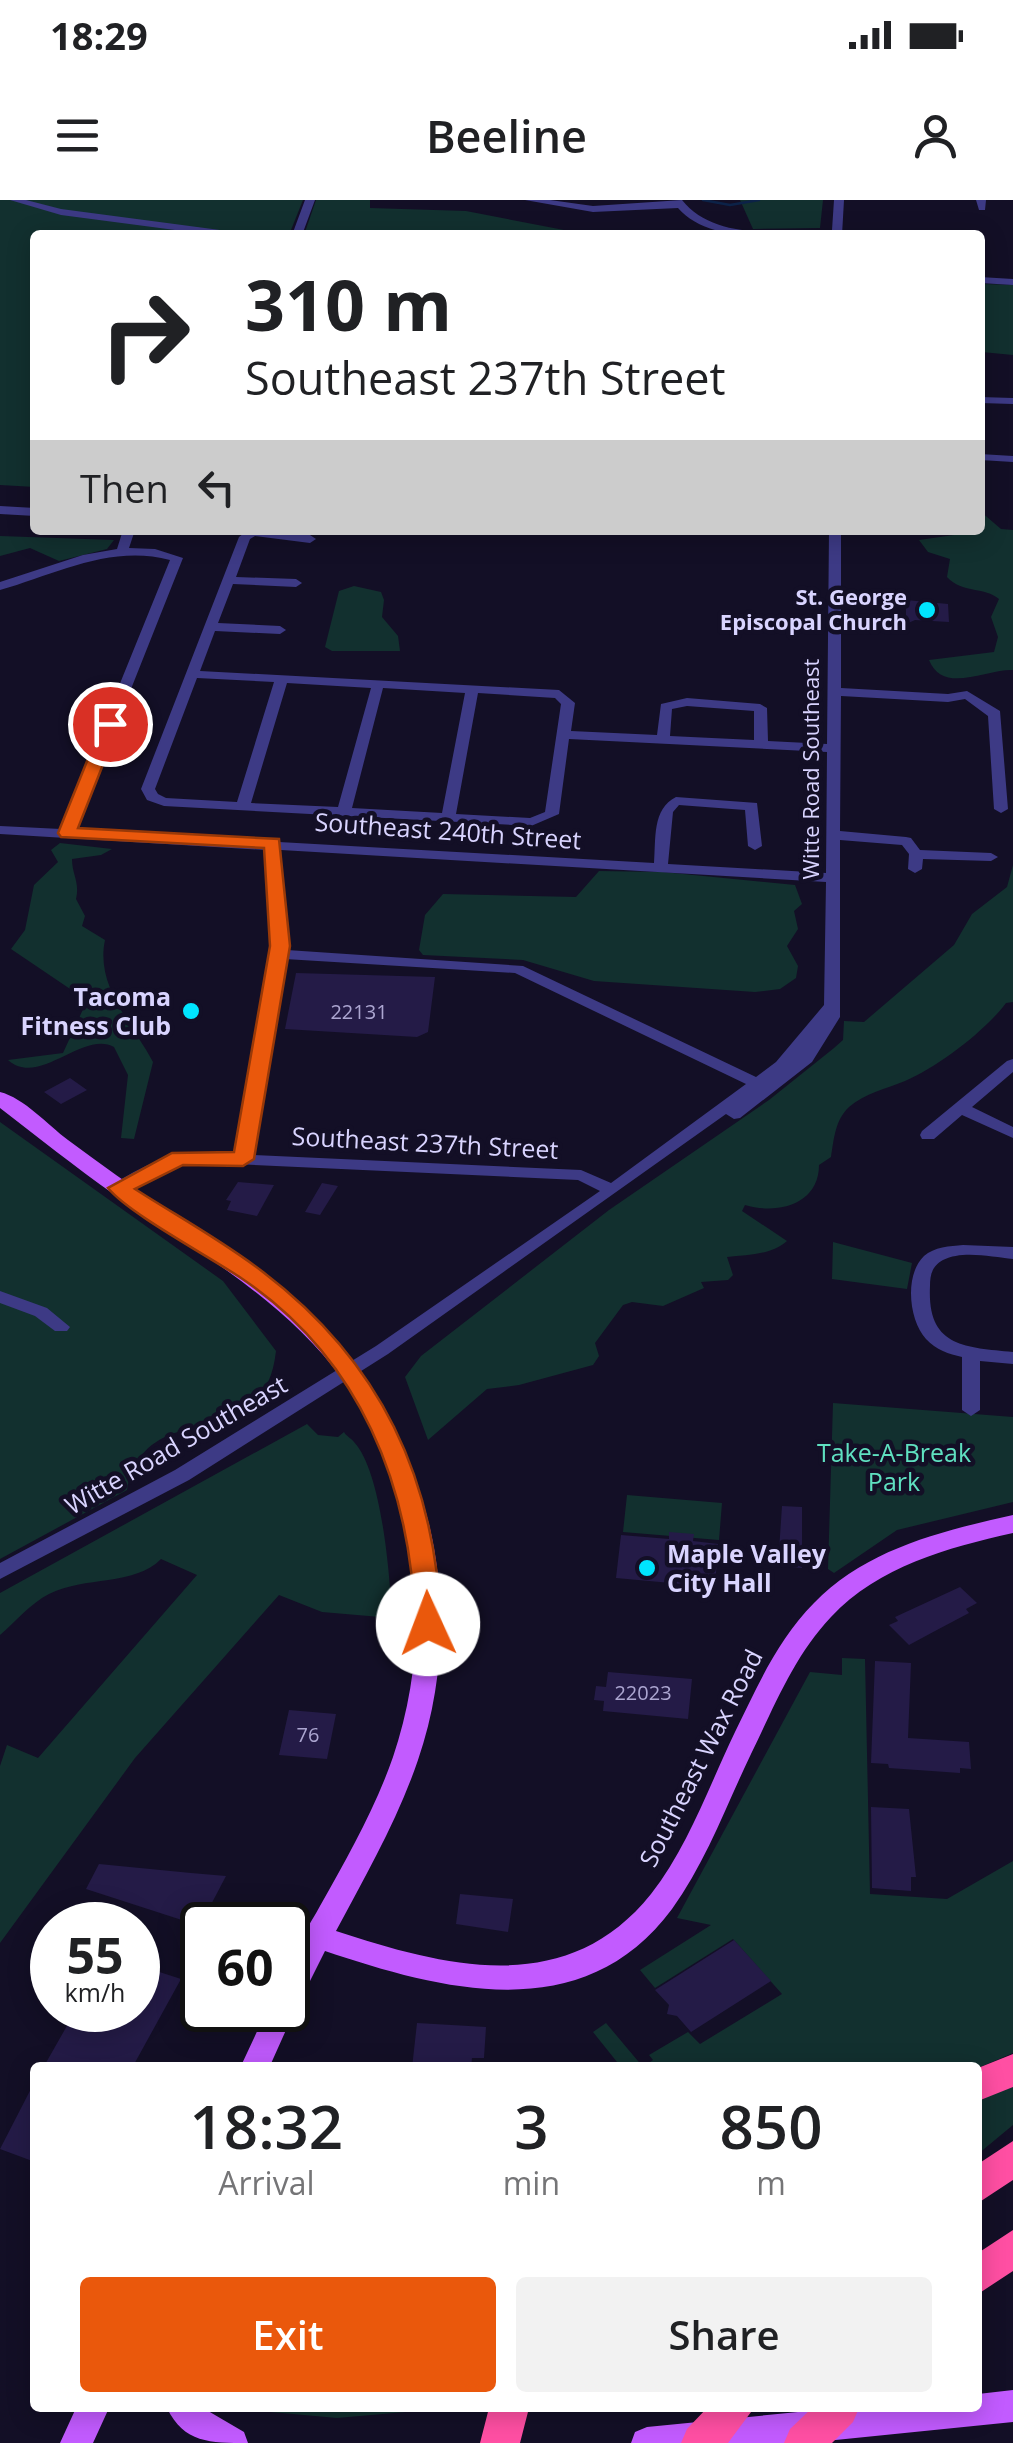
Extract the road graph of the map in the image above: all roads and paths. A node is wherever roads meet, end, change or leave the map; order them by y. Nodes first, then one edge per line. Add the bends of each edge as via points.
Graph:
1 (15, 200) edge
2 (310, 200) edge
3 (534, 200) edge
4 (838, 200) edge
5 (679, 202) edge
6 (196, 230) edge
7 (299, 230) edge
8 (747, 230) edge
9 (837, 230) edge
10 (985, 280) edge
11 (1013, 282) edge
12 (985, 400) edge
13 (1013, 401) edge
14 (985, 457) edge
15 (1013, 459) edge
16 (0, 510) edge
17 (30, 512) edge
18 (128, 535) edge
19 (250, 535) edge
20 (277, 535) edge
21 (835, 535) edge
22 (310, 539) dead end
23 (122, 552) junction
24 (230, 580) junction
25 (296, 583) dead end
26 (0, 586) edge
27 (213, 627) junction
28 (280, 630) dead end
29 (192, 674) junction
30 (282, 679) junction
31 (378, 684) junction
32 (472, 688) junction
33 (834, 692) junction
34 (563, 734) junction
35 (663, 739) junction
36 (761, 744) junction
37 (834, 748) junction
38 (244, 806) junction
39 (1001, 809) dead end
40 (344, 812) junction
41 (448, 817) junction
42 (0, 830) edge
43 (67, 833) junction
44 (834, 835) junction
45 (273, 843) junction
46 (754, 846) dead end
47 (991, 857) dead end
48 (661, 867) junction
49 (834, 878) junction
50 (279, 954) junction
51 (828, 1008) junction
52 (1013, 1064) edge
53 (758, 1083) junction
54 (0, 1098) edge
55 (962, 1108) junction
56 (718, 1125) junction
57 (1013, 1133) edge
58 (928, 1135) dead end
59 (668, 1150) junction
60 (243, 1159) junction
61 (119, 1188) junction
62 (612, 1190) junction
63 (1013, 1253) edge
64 (0, 1296) edge
65 (61, 1327) dead end
66 (972, 1353) junction
67 (1013, 1358) edge
68 (350, 1371) junction
69 (972, 1410) dead end
70 (1013, 1524) edge
71 (0, 1572) edge
72 (316, 1936) junction
73 (310, 1949) edge
74 (271, 2032) edge
75 (257, 2062) edge
76 (1013, 2070) edge
77 (982, 2083) edge
78 (1013, 2158) edge
79 (982, 2183) edge
80 (1013, 2248) edge
81 (982, 2273) edge
82 (1013, 2406) edge
83 (982, 2409) edge
84 (91, 2412) edge
85 (187, 2412) edge
86 (507, 2412) edge
87 (730, 2412) edge
88 (835, 2412) edge
89 (950, 2412) edge
90 (76, 2443) edge
91 (232, 2443) edge
92 (500, 2443) edge
93 (648, 2443) edge
94 (701, 2443) edge
95 (804, 2443) edge

1 - 6 street
2 - 7 street
3 - 5 street via 593,209
4 - 9 street
5 - 8 street via 695,219
10 - 11 street
12 - 13 street
14 - 15 street
16 - 17 street
18 - 23 street
19 - 24 street
20 - 22 street
21 - 33 street, Witte Road Southeast
23 - 26 street
23 - 43 street via 176,558
24 - 25 street
24 - 27 street
27 - 28 street
27 - 29 street
29 - 30 street
29 - 38 street via 148,790 164,802
30 - 31 street
30 - 38 street
31 - 32 street
31 - 40 street
32 - 34 street via 563,696
32 - 41 street
33 - 37 street, Witte Road Southeast
33 - 39 street via 966,695 994,714
34 - 35 street
34 - 41 street via 552,814 538,822
35 - 36 street
35 - 36 street via 672,704 760,708
36 - 37 street
37 - 44 street, Witte Road Southeast
38 - 40 street
40 - 41 street
42 - 43 street, Southeast 240th Street
43 - 45 street, Southeast 240th Street
44 - 47 street via 900,840 910,844 916,862
44 - 49 street, Witte Road Southeast
45 - 48 street, Southeast 240th Street
45 - 50 street
46 - 48 street via 752,806 676,801 666,811
48 - 49 street, Southeast 240th Street
49 - 51 street, Witte Road Southeast
50 - 53 street via 518,969
50 - 60 street
51 - 53 street, Witte Road Southeast via 792,1055
51 - 56 street, Witte Road Southeast via 827,1029 806,1059
52 - 55 street
53 - 56 street
53 - 59 street, Witte Road Southeast
54 - 61 main road
55 - 57 street
55 - 58 street
56 - 59 street, Witte Road Southeast
59 - 62 street, Witte Road Southeast
60 - 61 street, Southeast 237th Street via 179,1158
60 - 62 street, Southeast 237th Street via 582,1176
61 - 68 main road via 254,1276
62 - 68 street, Witte Road Southeast
63 - 66 street via 948,1252 922,1272 919,1318 947,1347
64 - 65 street
66 - 67 street
66 - 69 street
68 - 71 street, Witte Road Southeast via 182,1475
68 - 72 main road via 395,1448 417,1514 428,1659 405,1760
70 - 72 main road, Southeast Wax Road via 898,1556 824,1609 778,1672 674,1881 643,1921 598,1955 526,1978 472,1980
72 - 73 main road
74 - 75 main road
76 - 77 highway
78 - 79 highway
80 - 81 highway
82 - 83 main road
84 - 90 main road
85 - 91 main road
86 - 92 highway
87 - 94 highway
88 - 95 highway
89 - 93 main road

